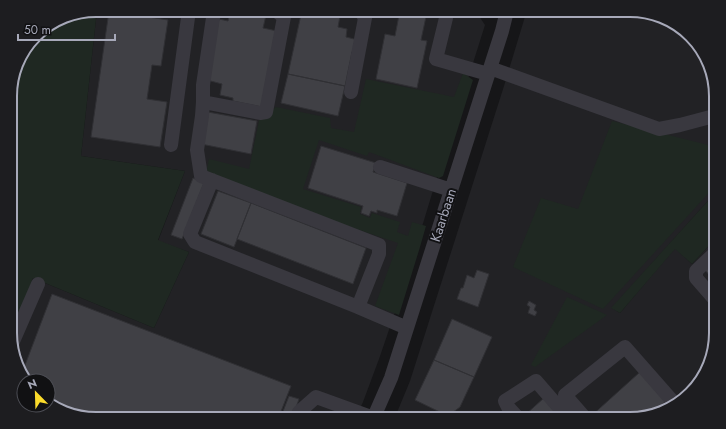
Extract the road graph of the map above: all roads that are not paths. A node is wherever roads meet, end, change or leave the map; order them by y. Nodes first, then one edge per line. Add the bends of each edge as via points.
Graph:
1 (188, 17) edge
2 (213, 17) edge
3 (284, 17) edge
4 (365, 17) edge
5 (506, 17) edge
6 (446, 18) dead end
7 (489, 71) junction
8 (351, 92) dead end
9 (203, 102) junction
10 (709, 117) edge
11 (171, 145) dead end
12 (380, 168) dead end
13 (212, 180) junction
14 (451, 190) junction
15 (709, 259) edge
16 (38, 284) dead end
17 (709, 293) edge
18 (358, 307) junction
19 (407, 328) junction
20 (17, 334) edge
21 (672, 400) edge
22 (299, 412) edge
23 (357, 412) edge
24 (376, 412) edge
25 (513, 412) edge
26 (563, 412) edge
27 (580, 412) edge

1 - 11 street
2 - 9 street via 203,85
3 - 9 street via 266,112
4 - 8 street
5 - 7 street, Kaarbaan
6 - 7 street via 436,59
7 - 10 street via 659,129
7 - 14 street, Kaarbaan
9 - 13 street via 197,150 201,176
12 - 14 street
13 - 18 street via 190,234 195,242
13 - 18 street via 379,245
14 - 19 street, Kaarbaan
15 - 17 street via 696,271 696,278
16 - 20 street
18 - 19 street
19 - 24 street, Kaarbaan
21 - 27 street via 625,347 565,395
22 - 23 street via 316,397
25 - 26 street via 505,401 536,381

